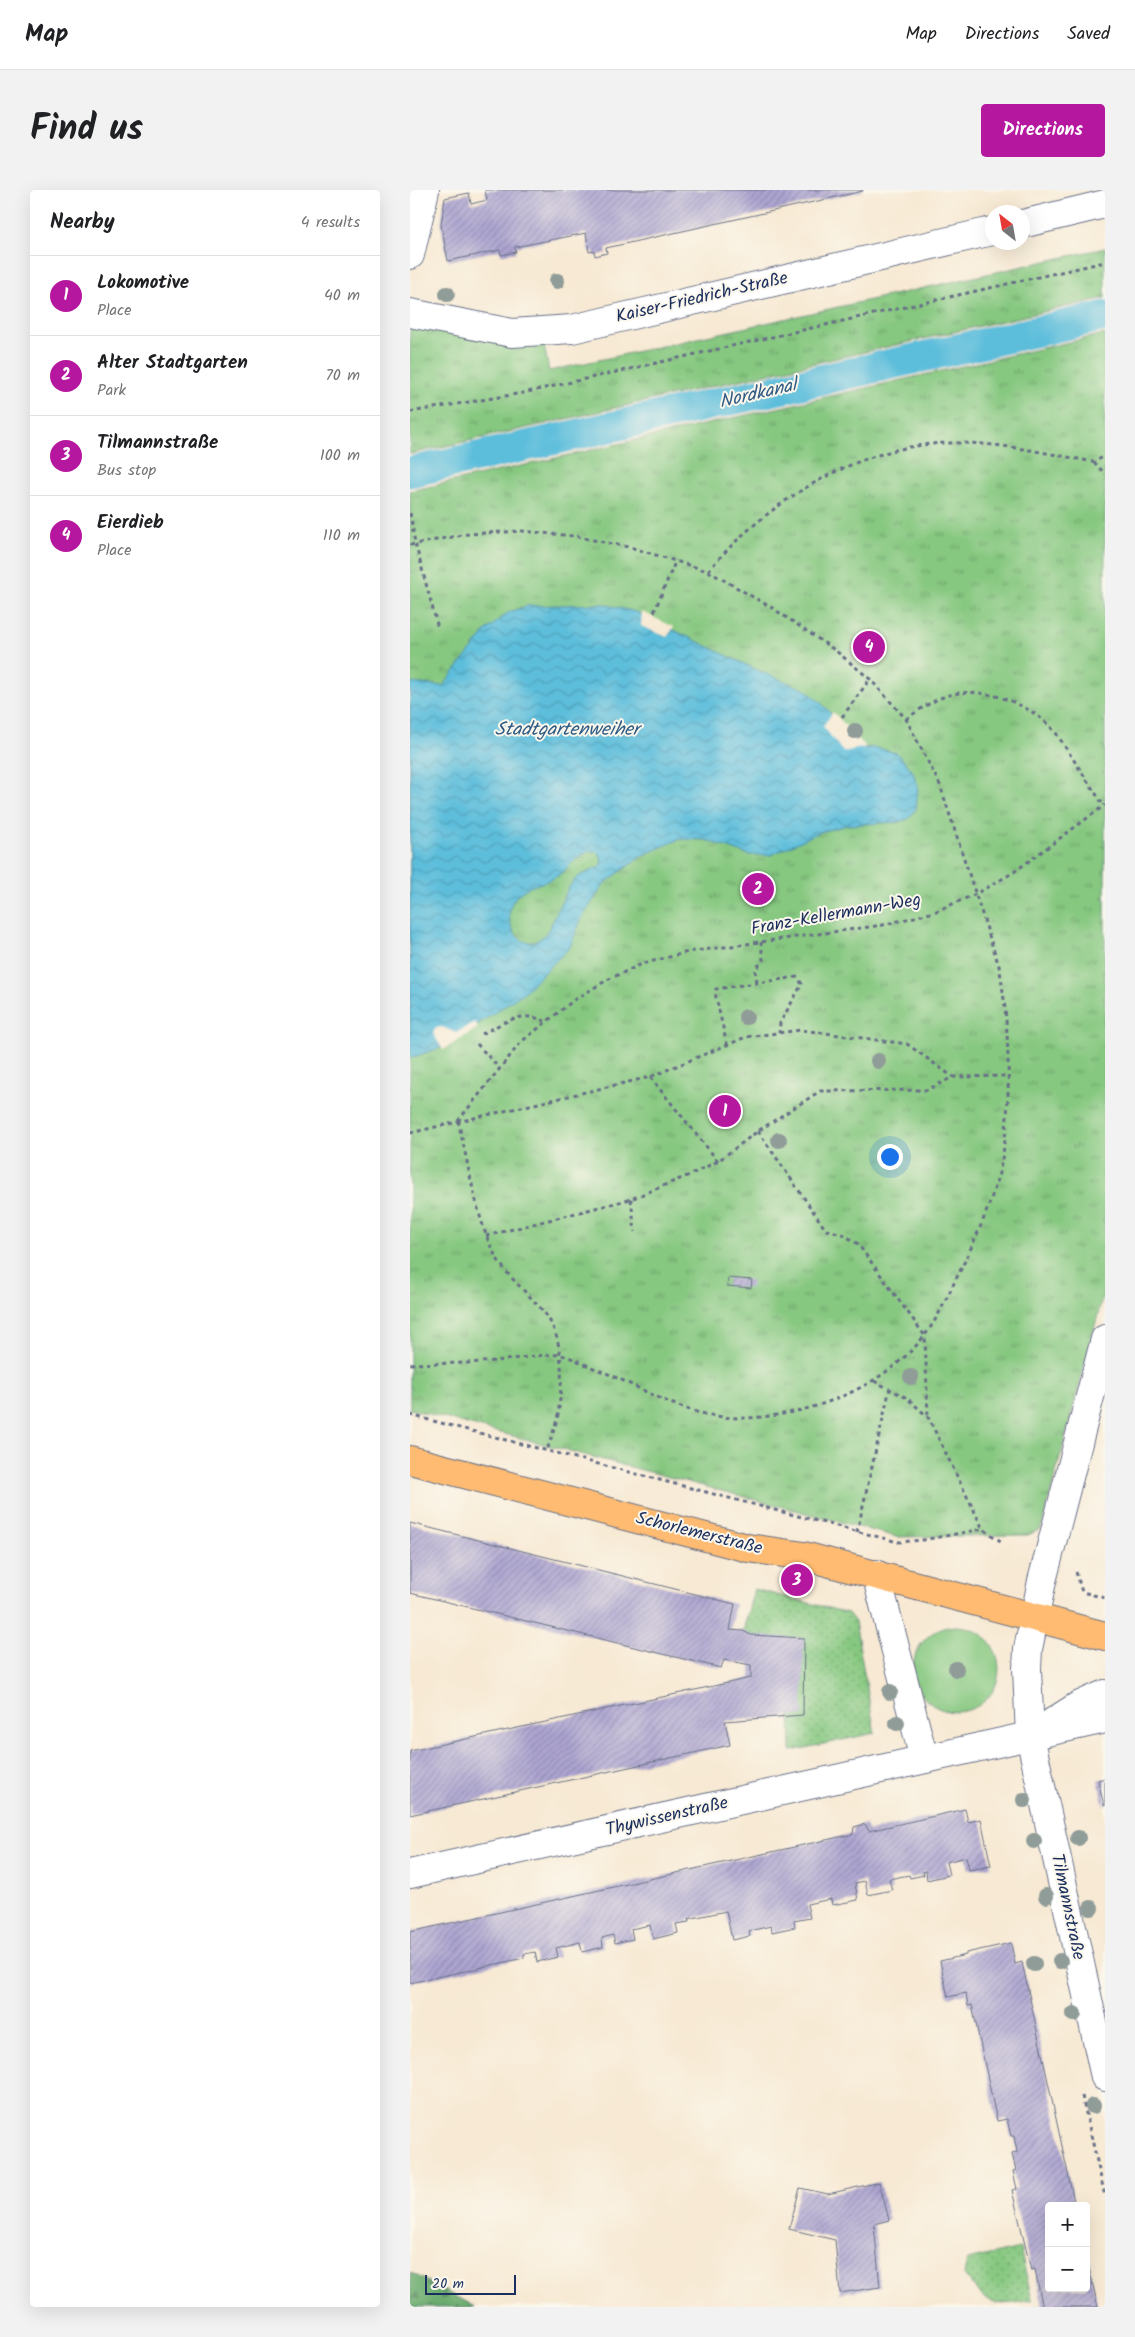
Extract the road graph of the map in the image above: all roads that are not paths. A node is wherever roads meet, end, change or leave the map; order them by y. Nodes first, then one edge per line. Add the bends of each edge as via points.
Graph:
1 (425, 190) edge
2 (1105, 204) edge
3 (1030, 222) edge
4 (985, 232) edge
5 (410, 255) edge
6 (410, 313) edge
7 (1105, 1339) edge
8 (410, 1460) edge
9 (876, 1574) junction
10 (1033, 1618) junction
11 (1105, 1636) edge
12 (1105, 1694) edge
13 (1105, 1718) edge
14 (1030, 1736) junction
15 (924, 1759) junction
16 (410, 1874) edge
17 (1105, 2077) edge

1 - 5 street
2 - 3 street
4 - 6 street, Kaiser-Friedrich-Straße via 572,329 512,333
7 - 10 street, Tilmannstraße
8 - 9 main road, Schorlemerstraße via 748,1548 804,1556
9 - 10 main road, Schorlemerstraße
9 - 15 street
10 - 11 main road, Schorlemerstraße
10 - 14 street, Tilmannstraße via 1027,1669
12 - 14 street via 1078,1706
13 - 14 street, Thywissenstraße
14 - 15 street, Thywissenstraße
14 - 17 street, Tilmannstraße
15 - 16 street, Thywissenstraße

